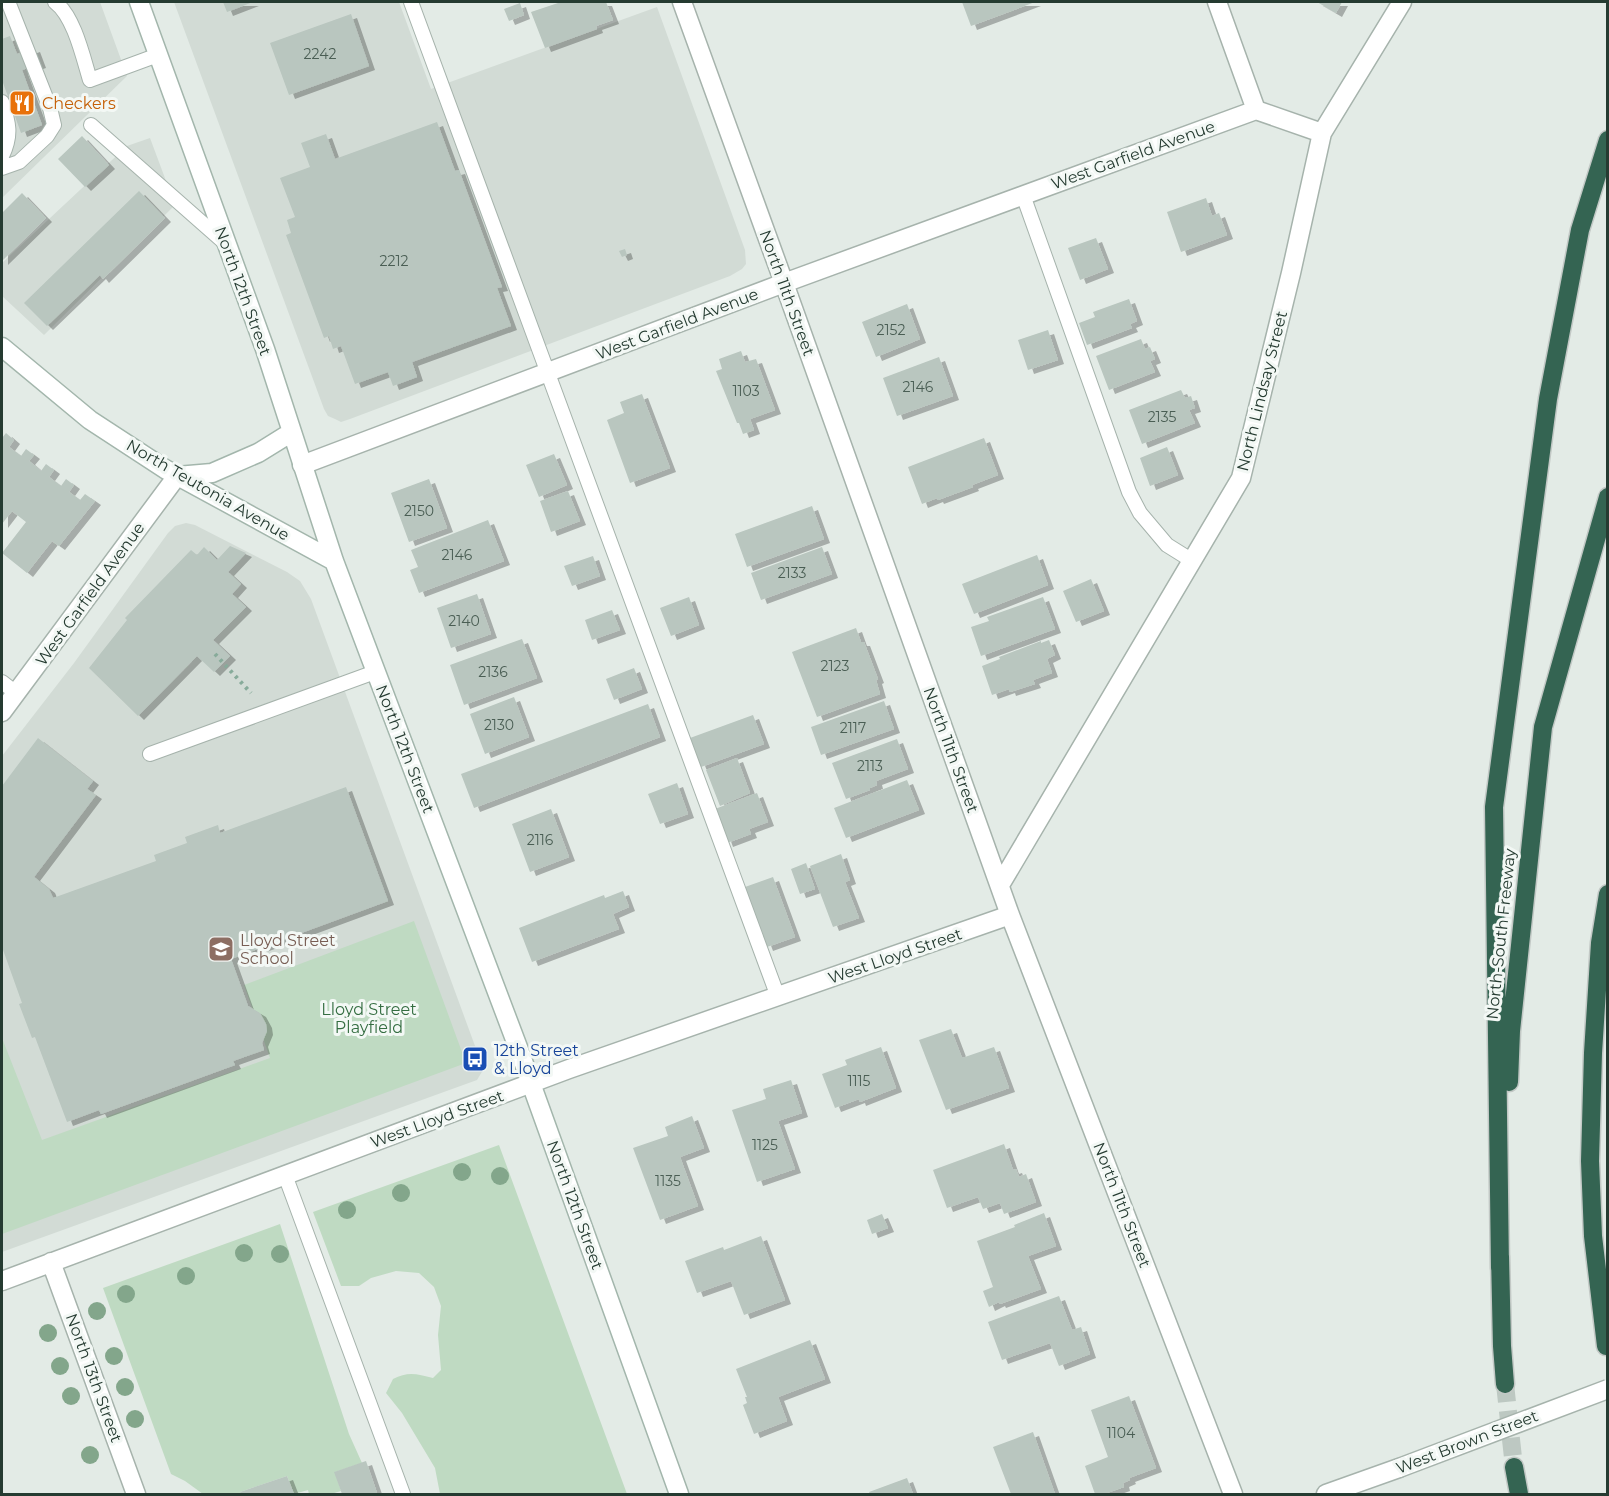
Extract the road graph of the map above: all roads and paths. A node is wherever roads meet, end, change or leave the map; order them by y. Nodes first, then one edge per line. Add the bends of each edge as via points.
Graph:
1 (55, 2) edge
2 (139, 2) edge
3 (411, 2) edge
4 (682, 2) edge
5 (1217, 2) edge
6 (1402, 2) edge
7 (8, 4) edge
8 (158, 55) junction
9 (2, 102) edge
10 (1256, 110) junction
11 (91, 125) dead end
12 (1322, 133) junction
13 (1608, 140) edge
14 (2, 156) edge
15 (2, 168) edge
16 (1023, 195) junction
17 (225, 243) junction
18 (784, 283) junction
19 (2, 347) edge
20 (548, 373) junction
21 (292, 432) junction
22 (302, 465) junction
23 (177, 476) junction
24 (1608, 497) edge
25 (1191, 560) junction
26 (334, 561) junction
27 (215, 654) dead end
28 (375, 672) junction
29 (2, 682) edge
30 (16, 693) junction
31 (268, 711) junction
32 (2, 712) edge
33 (150, 754) dead end
34 (1000, 885) junction
35 (1608, 894) edge
36 (1010, 915) junction
37 (778, 997) junction
38 (531, 1083) junction
39 (285, 1175) junction
40 (51, 1262) junction
41 (1500, 1268) junction
42 (2, 1281) edge
43 (1606, 1346) edge
44 (1505, 1384) tunnel mouth
45 (1608, 1389) edge
46 (1514, 1467) tunnel mouth
47 (136, 1494) edge
48 (403, 1494) edge
49 (679, 1494) edge
50 (1233, 1494) edge
51 (1326, 1494) edge
52 (1518, 1494) edge

1 - 8 lane via 70,21 90,80
2 - 8 street, North 12th Street
3 - 20 lane
4 - 18 street, North 11th Street
5 - 10 street
6 - 12 street, North Lindsay Street
7 - 15 lane via 51,108 54,125 19,162
8 - 17 street, North 12th Street
9 - 14 lane via 9,132
10 - 12 street
10 - 16 street, West Garfield Avenue
11 - 17 lane
12 - 25 street, North Lindsay Street via 1241,478
13 - 41 highway via 1580,230 1548,399 1494,807
16 - 18 street, West Garfield Avenue
16 - 25 lane via 1129,492 1140,513 1167,545
17 - 21 street, North 12th Street
18 - 20 street, West Garfield Avenue
18 - 34 street, North 11th Street
19 - 23 street, North Teutonia Avenue via 90,420
20 - 22 street, West Garfield Avenue
20 - 37 lane
21 - 22 street, North 12th Street
21 - 23 street via 258,453 212,472
22 - 26 street, North 12th Street
23 - 26 street, North Teutonia Avenue
23 - 30 street, West Garfield Avenue
24 - 41 highway, North-South Freeway via 1543,727 1511,1031
25 - 34 street, North Lindsay Street
26 - 28 street, North 12th Street
27 - 31 path
28 - 31 lane
28 - 38 street, North 12th Street
29 - 30 lane
30 - 32 street, West Garfield Avenue
31 - 33 lane
34 - 36 street, North 11th Street
35 - 43 highway via 1600,943 1590,1161 1593,1236
36 - 37 street, West Lloyd Street
36 - 50 street, North 11th Street
37 - 38 street, West Lloyd Street
38 - 39 street, West Lloyd Street
38 - 49 street, North 12th Street
39 - 40 street, West Lloyd Street
39 - 48 lane
40 - 42 street, West Lloyd Street
40 - 47 street, North 13th Street
41 - 44 highway, North-South Freeway
45 - 51 street, West Brown Street, bridge
46 - 52 highway

